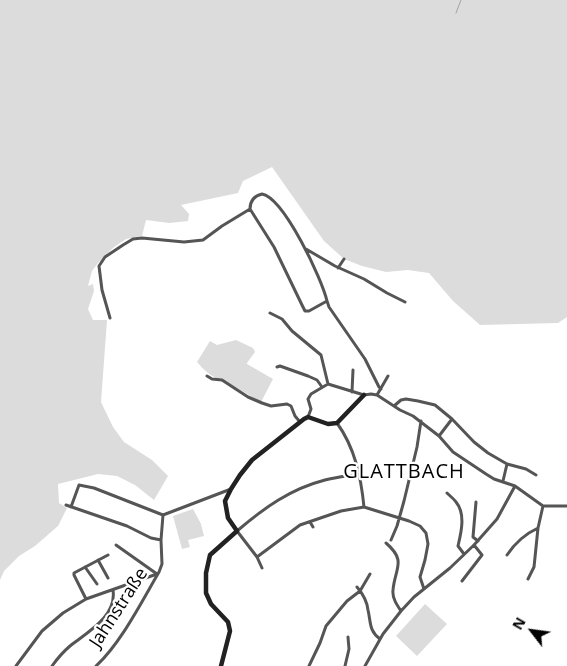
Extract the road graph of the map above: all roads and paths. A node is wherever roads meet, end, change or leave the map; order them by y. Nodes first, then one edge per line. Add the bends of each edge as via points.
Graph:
1 (250, 209) junction
2 (306, 249) junction
3 (344, 259) dead end
4 (338, 268) junction
5 (327, 301) junction
6 (405, 302) dead end
7 (270, 313) dead end
8 (110, 318) dead end
9 (277, 367) dead end
10 (354, 370) dead end
11 (207, 376) dead end
12 (388, 376) dead end
13 (328, 384) junction
14 (322, 387) junction
15 (381, 389) junction
16 (352, 392) junction
17 (364, 395) junction
18 (377, 395) junction
19 (394, 406) junction
20 (308, 417) junction
21 (452, 420) junction
22 (420, 421) junction
23 (300, 422) junction
24 (336, 423) junction
25 (439, 436) junction
26 (508, 464) junction
27 (360, 474) junction
28 (536, 475) dead end
29 (503, 481) junction
30 (515, 486) junction
31 (231, 489) junction
32 (447, 494) dead end
33 (476, 502) dead end
34 (66, 505) dead end
35 (543, 506) junction
36 (567, 506) edge
37 (71, 507) junction
38 (364, 507) junction
39 (163, 516) junction
40 (399, 518) junction
41 (310, 522) junction
42 (313, 527) dead end
43 (538, 528) junction
44 (237, 531) junction
45 (161, 540) junction
46 (391, 540) dead end
47 (478, 540) junction
48 (386, 543) dead end
49 (116, 545) dead end
50 (474, 545) junction
51 (464, 554) junction
52 (108, 555) dead end
53 (507, 555) dead end
54 (257, 557) junction
55 (98, 560) junction
56 (85, 567) junction
57 (262, 568) dead end
58 (158, 573) junction
59 (370, 574) dead end
60 (108, 578) dead end
61 (528, 580) dead end
62 (462, 581) dead end
63 (97, 584) dead end
64 (357, 587) dead end
65 (424, 589) junction
66 (113, 590) junction
67 (360, 591) junction
68 (86, 599) junction
69 (402, 611) junction
70 (348, 637) dead end
71 (380, 640) junction
72 (367, 665) edge
73 (16, 666) edge
74 (52, 666) edge
75 (96, 666) edge
76 (221, 666) edge
77 (309, 666) edge
78 (345, 666) edge

1 - 2 street via 253,198 266,195 288,219
1 - 5 street via 274,247 305,310
1 - 8 street via 203,240 133,239 105,257 98,266
2 - 4 street
2 - 5 street
3 - 4 street
4 - 6 street
5 - 15 street
7 - 13 street via 282,319 321,355
9 - 14 street via 317,380
10 - 16 street
11 - 23 street via 222,380 262,403 271,406 287,404
12 - 15 street
13 - 14 street
13 - 16 street
14 - 20 street via 308,399
15 - 18 street
16 - 17 street
17 - 18 street
17 - 24 street
18 - 19 street
19 - 21 street via 401,400 418,400 435,405
19 - 22 street
20 - 23 street
20 - 24 street via 328,424
21 - 25 street
21 - 26 street via 474,442
22 - 25 street
22 - 40 street
23 - 31 street via 252,460
24 - 27 street via 347,438
25 - 29 street via 453,452
26 - 28 street
26 - 29 street
27 - 38 street
27 - 44 street via 326,480 283,496
29 - 30 street
30 - 35 street
30 - 47 street via 496,519
31 - 39 street
31 - 44 street via 225,501 228,518
32 - 51 street via 457,502 461,512 458,546
33 - 47 street via 473,537
34 - 37 street
35 - 36 street
35 - 43 street
37 - 39 street via 79,485
37 - 45 street
38 - 40 street
38 - 41 street
39 - 45 street, Jahnstraße
40 - 46 street
40 - 65 street via 420,526 426,533 428,544 420,577
41 - 42 street
41 - 54 street via 300,525
43 - 53 street via 518,541
43 - 61 street via 534,567
44 - 54 street
44 - 76 street via 210,555 206,573 206,593 211,604 228,622 230,631
45 - 58 street, Jahnstraße via 162,564
47 - 50 street
48 - 69 street via 398,560 392,591
49 - 58 street
50 - 51 street
50 - 62 street via 482,555
51 - 65 street
52 - 55 street
54 - 57 street
55 - 56 street
55 - 60 street
56 - 63 street
56 - 68 street via 74,575
58 - 66 street
58 - 75 street, Jahnstraße via 120,636
59 - 67 street
64 - 67 street
65 - 69 street
66 - 68 street
66 - 74 street via 113,603 103,618
67 - 71 street via 368,607 371,628
67 - 77 street via 326,626
68 - 73 street via 42,631
69 - 71 street
70 - 78 street
71 - 72 street

